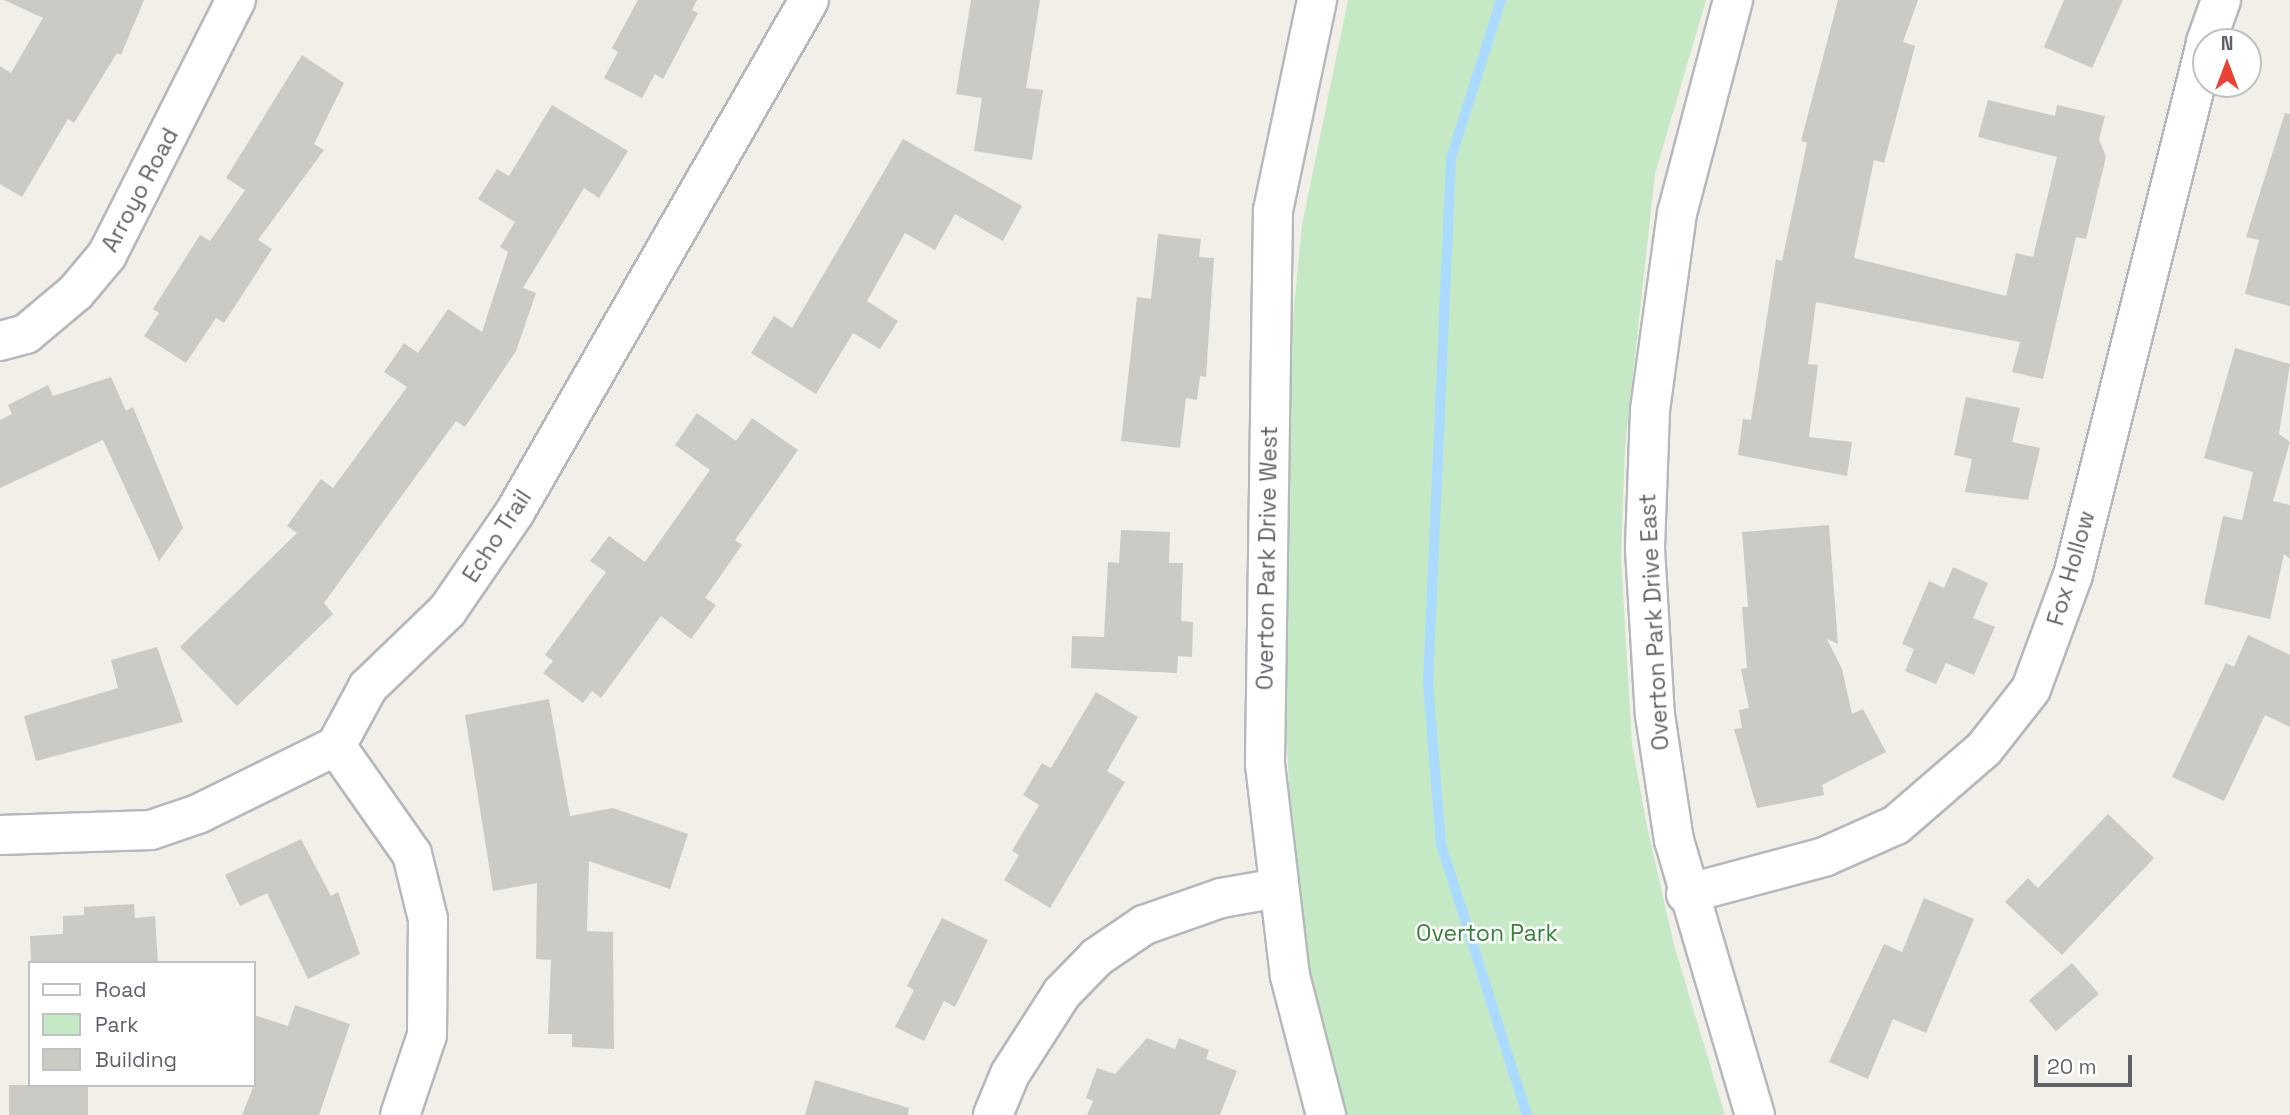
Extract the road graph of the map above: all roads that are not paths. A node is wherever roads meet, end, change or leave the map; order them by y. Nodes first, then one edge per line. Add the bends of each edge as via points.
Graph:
1 (236, 0) edge
2 (809, 0) edge
3 (1317, 0) edge
4 (1733, 0) edge
5 (2221, 0) edge
6 (2211, 28) edge
7 (2192, 98) edge
8 (0, 341) edge
9 (336, 746) junction
10 (0, 835) edge
11 (1278, 888) junction
12 (1686, 894) junction
13 (400, 1115) edge
14 (993, 1115) edge
15 (1326, 1115) edge
16 (1755, 1115) edge

1 - 8 street, Arroyo Road via 107,254 76,292 26,334
2 - 9 street, Echo Trail via 515,512 447,611 369,687
3 - 11 street, Overton Park Drive West via 1273,210 1265,764
4 - 12 street, Overton Park Drive East via 1686,164 1648,452 1645,549 1656,715
5 - 6 street, Fox Hollow
7 - 12 street, Fox Hollow via 2073,575 2031,689 1984,749 1896,825 1824,857
9 - 10 street via 198,814 151,830
9 - 13 street via 412,854 428,919 427,1035
11 - 14 street via 1221,898 1144,925 1097,957 1062,993 1010,1074
11 - 15 street, Overton Park Drive West via 1290,976
12 - 16 street, Overton Park Drive East

